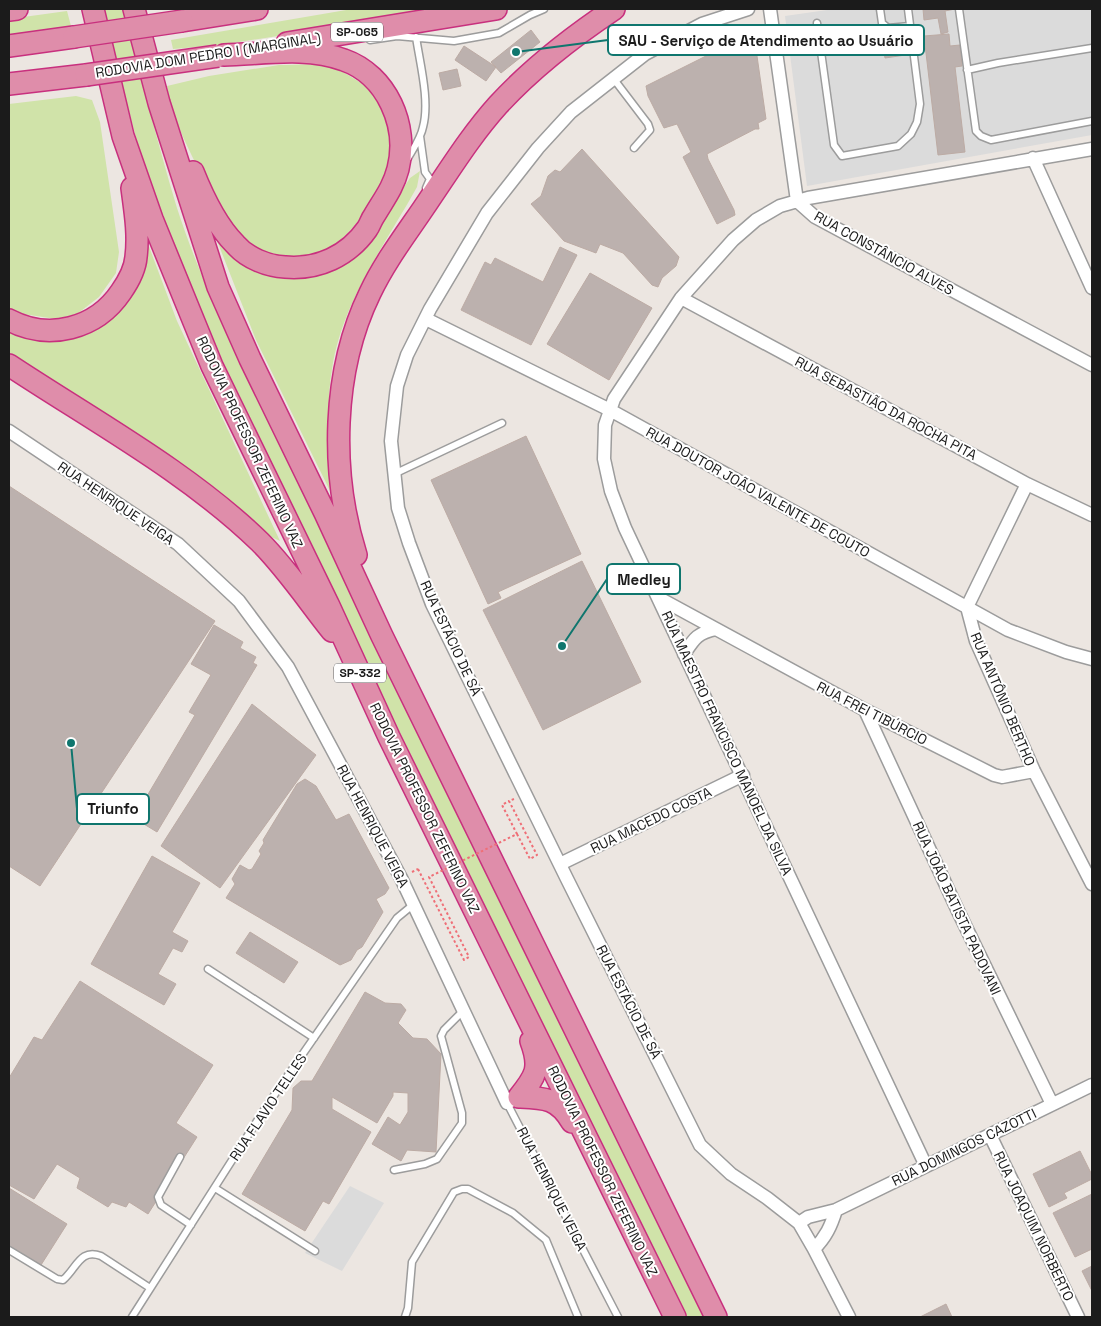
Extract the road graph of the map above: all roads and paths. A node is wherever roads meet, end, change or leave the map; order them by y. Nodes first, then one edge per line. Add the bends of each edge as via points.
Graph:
1 (17, 9) edge
2 (93, 9) edge
3 (134, 9) edge
4 (257, 9) edge
5 (496, 9) edge
6 (544, 9) edge
7 (614, 9) edge
8 (748, 9) edge
9 (770, 9) edge
10 (880, 9) edge
11 (908, 9) edge
12 (959, 9) edge
13 (9, 10) edge
14 (817, 23) dead end
15 (910, 26) junction
16 (416, 37) junction
17 (311, 39) junction
18 (360, 41) dead end
19 (341, 42) dead end
20 (9, 46) edge
21 (1092, 48) edge
22 (221, 56) junction
23 (968, 70) junction
24 (613, 78) junction
25 (39, 79) junction
26 (9, 84) edge
27 (9, 90) edge
28 (159, 103) junction
29 (1092, 121) edge
30 (420, 135) junction
31 (124, 136) junction
32 (634, 148) dead end
33 (1092, 149) edge
34 (1034, 158) junction
35 (387, 198) junction
36 (796, 201) junction
37 (415, 221) junction
38 (1092, 288) edge
39 (682, 298) junction
40 (426, 319) junction
41 (9, 320) edge
42 (9, 364) edge
43 (1092, 365) edge
44 (610, 410) junction
45 (502, 423) dead end
46 (9, 431) edge
47 (394, 474) junction
48 (1027, 484) junction
49 (1092, 515) edge
50 (659, 598) junction
51 (967, 608) junction
52 (716, 629) junction
53 (382, 636) junction
54 (684, 654) junction
55 (1092, 659) edge
56 (865, 710) junction
57 (389, 737) junction
58 (1034, 771) junction
59 (742, 776) junction
60 (517, 834) junction
61 (560, 864) junction
62 (418, 869) dead end
63 (1092, 884) edge
64 (414, 903) junction
65 (208, 969) dead end
66 (505, 973) junction
67 (464, 1010) junction
68 (314, 1038) junction
69 (1092, 1085) edge
70 (513, 1100) junction
71 (1052, 1104) junction
72 (990, 1135) junction
73 (180, 1157) dead end
74 (926, 1166) junction
75 (394, 1170) dead end
76 (215, 1188) junction
77 (614, 1194) junction
78 (836, 1210) junction
79 (800, 1223) junction
80 (191, 1225) junction
81 (814, 1249) junction
82 (9, 1250) edge
83 (315, 1251) dead end
84 (150, 1288) junction
85 (132, 1317) edge
86 (405, 1317) edge
87 (578, 1317) edge
88 (618, 1317) edge
89 (675, 1317) edge
90 (716, 1317) edge
91 (849, 1317) edge
92 (1078, 1317) edge

1 - 13 highway
2 - 31 highway, RODOVIA PROFESSOR ZEFERINO VAZ / SP-332
3 - 28 highway, SP-332
4 - 20 highway, bridge
5 - 17 highway, RODOVIA DOM PEDRO I (MARGINAL) / SP-065
6 - 16 lane via 499,33 454,41
7 - 37 highway via 543,62 497,106 466,145
8 - 24 street, RUA ESTÁCIO DE SÁ via 702,24 645,54
9 - 36 street
10 - 15 lane via 882,23 888,28
11 - 15 lane
12 - 23 lane
14 - 15 lane via 834,145 842,156 898,146 911,134 920,104
16 - 18 lane
16 - 30 lane via 426,115
17 - 19 lane
17 - 22 highway, RODOVIA DOM PEDRO I (MARGINAL) / SP-065
21 - 23 lane
22 - 25 highway, RODOVIA DOM PEDRO I (MARGINAL), bridge
22 - 35 highway via 325,54 363,69 391,101 400,134 398,168
23 - 29 lane via 976,130 981,136 991,140
24 - 32 lane via 650,130
24 - 40 street, RUA ESTÁCIO DE SÁ via 571,112 487,213
25 - 26 highway, RODOVIA DOM PEDRO I (MARGINAL)
25 - 27 highway
28 - 35 highway via 213,213 234,244 246,254 273,266 317,266 341,254 367,229
28 - 53 highway, SP-332 via 218,287
30 - 35 lane
30 - 37 lane via 425,172 430,178
31 - 41 highway via 137,230 136,259 128,282 115,301 86,324 40,331
31 - 57 highway, RODOVIA PROFESSOR ZEFERINO VAZ / SP-332 via 152,219 212,366
33 - 34 street, RUA MAESTRO FRANCISCO MANOEL DA SILVA
34 - 36 street, RUA MAESTRO FRANCISCO MANOEL DA SILVA
34 - 38 street
36 - 39 street, RUA MAESTRO FRANCISCO MANOEL DA SILVA via 756,220 733,240
36 - 43 street, RUA CONSTÂNCIO ALVES via 815,217
37 - 53 highway via 370,292 344,367 340,420 341,490 350,534
39 - 44 street, RUA MAESTRO FRANCISCO MANOEL DA SILVA via 614,399
39 - 48 street, RUA SEBASTIÃO DA ROCHA PITA
40 - 44 street, RUA DOUTOR JOÃO VALENTE DE COUTO
40 - 47 street, RUA ESTÁCIO DE SÁ via 407,355 397,386 391,441
42 - 57 highway via 203,493 261,544 332,632
44 - 50 street, RUA MAESTRO FRANCISCO MANOEL DA SILVA via 605,425 604,459 611,492
44 - 51 street, RUA DOUTOR JOÃO VALENTE DE COUTO
45 - 47 lane
46 - 64 street, RUA HENRIQUE VEIGA via 178,544 239,601 288,667
47 - 61 street, RUA ESTÁCIO DE SÁ via 398,508 432,604
48 - 49 street, RUA SEBASTIÃO DA ROCHA PITA
48 - 51 street
50 - 52 street, RUA FREI TIBÚRCIO
50 - 54 street, RUA MAESTRO FRANCISCO MANOEL DA SILVA
51 - 55 street, RUA DOUTOR JOÃO VALENTE DE COUTO via 1008,630
51 - 58 street, RUA ANTÔNIO BERTHO via 976,641
52 - 54 street via 702,632
52 - 56 street, RUA FREI TIBÚRCIO
53 - 90 highway, SP-332
54 - 59 street, RUA MAESTRO FRANCISCO MANOEL DA SILVA
56 - 58 street, RUA FREI TIBÚRCIO via 998,776
56 - 71 street, RUA JOÃO BATISTA PADOVANI
57 - 66 highway, RODOVIA PROFESSOR ZEFERINO VAZ / SP-332
58 - 63 street, RUA ANTÔNIO BERTHO
59 - 61 street, RUA MACEDO COSTA
59 - 74 street, RUA MAESTRO FRANCISCO MANOEL DA SILVA
60 - 60 path, bridge via 502,805 510,801 537,855 530,859
60 - 62 path, bridge via 429,877 469,958 464,960
61 - 79 street, RUA ESTÁCIO DE SÁ via 700,1145 731,1174
64 - 67 street, RUA HENRIQUE VEIGA
64 - 68 lane, RUA FLAVIO TELLES via 397,918
65 - 68 lane
66 - 70 highway via 536,1055 533,1080
66 - 77 highway, RODOVIA PROFESSOR ZEFERINO VAZ / SP-332
67 - 70 street, RUA HENRIQUE VEIGA
67 - 75 lane via 441,1036 462,1123 437,1159
68 - 76 lane, RUA FLAVIO TELLES
69 - 71 street, RUA DOMINGOS CAZOTTI
70 - 77 highway via 540,1098 559,1105 567,1113
70 - 88 lane, RUA HENRIQUE VEIGA
71 - 72 street, RUA DOMINGOS CAZOTTI
72 - 74 street, RUA DOMINGOS CAZOTTI
72 - 92 street, RUA JOAQUIM NORBERTO
73 - 80 lane via 158,1201
74 - 78 street, RUA DOMINGOS CAZOTTI
76 - 80 lane, RUA FLAVIO TELLES
76 - 83 lane
77 - 89 highway, RODOVIA PROFESSOR ZEFERINO VAZ / SP-332
78 - 79 street, RUA DOMINGOS CAZOTTI
78 - 81 street via 824,1239
79 - 81 street, RUA ESTÁCIO DE SÁ
80 - 84 lane, RUA FLAVIO TELLES
81 - 91 street, RUA ESTÁCIO DE SÁ
82 - 84 lane via 63,1280 86,1254 92,1253
84 - 85 lane, RUA FLAVIO TELLES
86 - 87 lane via 412,1262 454,1192 468,1189 513,1213 546,1240

